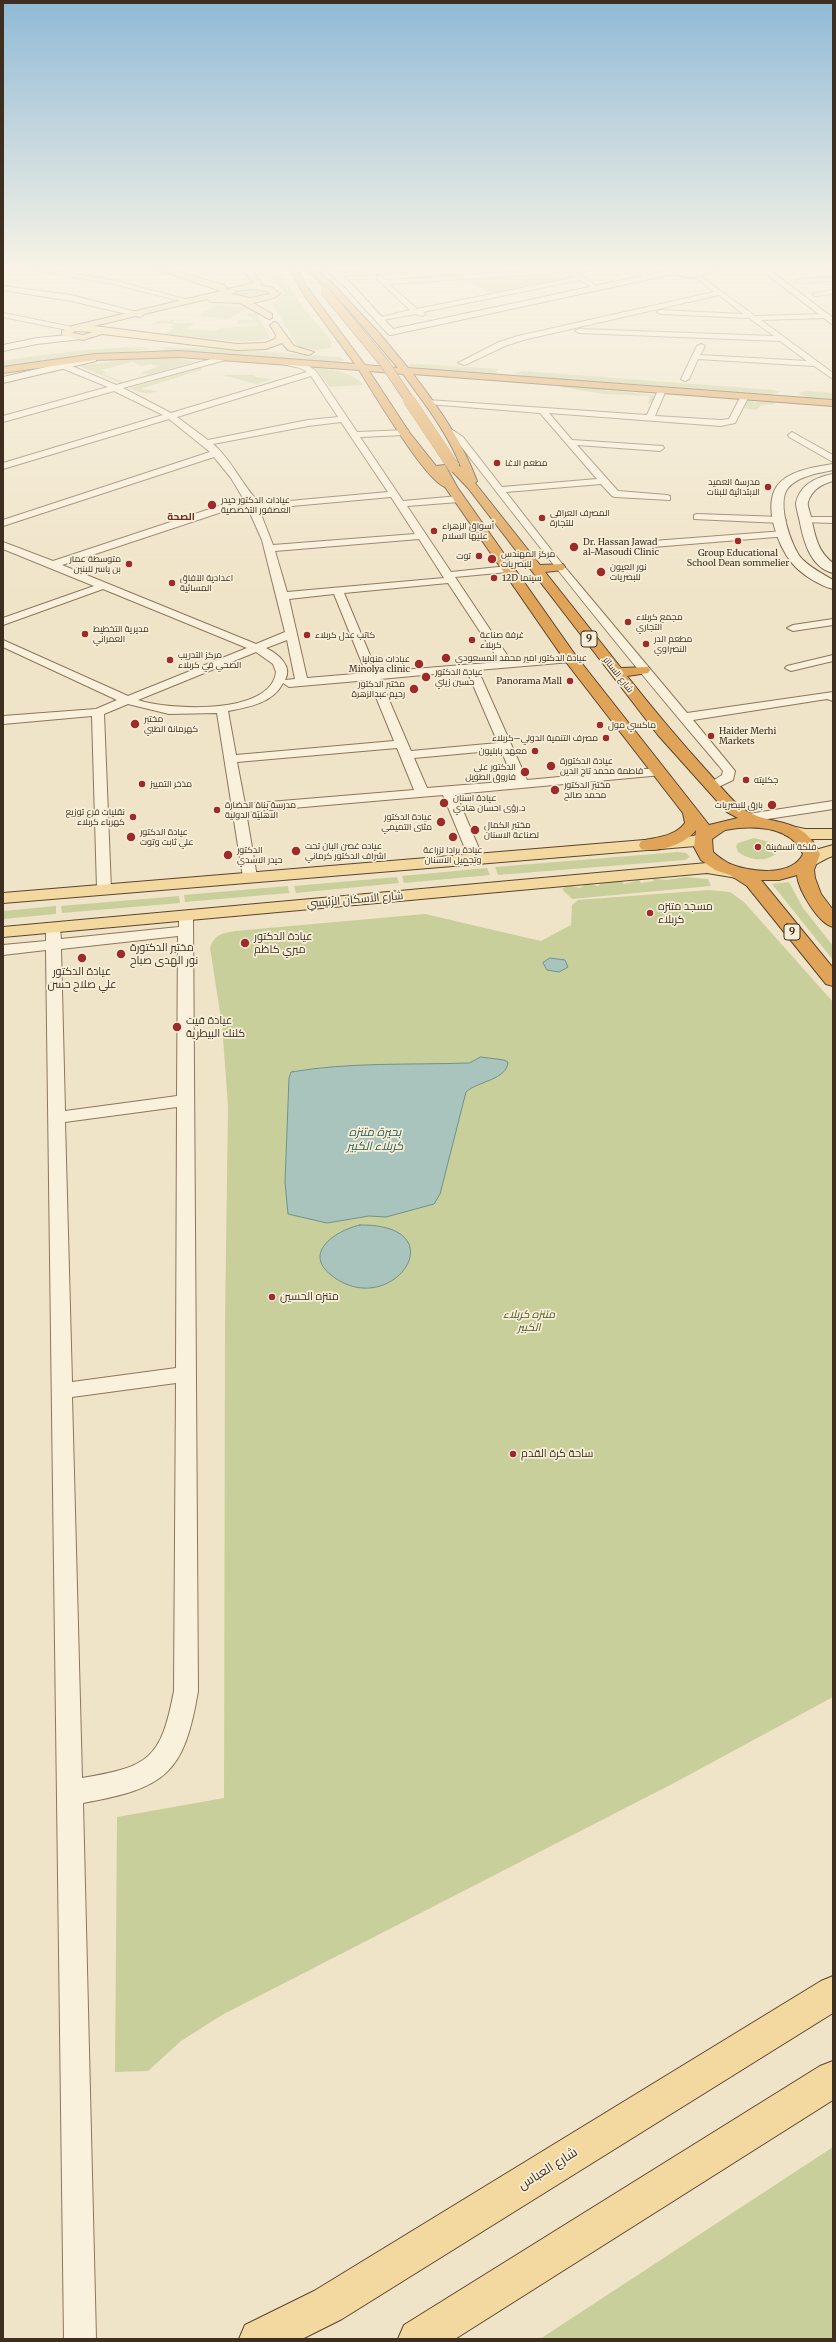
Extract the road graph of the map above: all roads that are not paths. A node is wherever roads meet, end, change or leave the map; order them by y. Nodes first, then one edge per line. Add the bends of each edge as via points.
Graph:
1 (18, 376) edge
2 (88, 376) edge
3 (156, 376) edge
4 (302, 376) edge
5 (315, 376) edge
6 (359, 376) edge
7 (368, 376) edge
8 (384, 376) edge
9 (395, 376) edge
10 (408, 376) edge
11 (421, 376) edge
12 (479, 376) edge
13 (512, 376) edge
14 (683, 376) edge
15 (519, 379) junction
16 (681, 379) joint
17 (3, 380) edge
18 (700, 380) dead end
19 (414, 384) junction
20 (114, 388) junction
21 (376, 389) junction
22 (662, 390) junction
23 (745, 396) junction
24 (428, 402) junction
25 (833, 402) edge
26 (542, 410) junction
27 (170, 416) junction
28 (650, 418) junction
29 (3, 419) edge
30 (344, 419) junction
31 (448, 431) junction
32 (405, 432) junction
33 (354, 435) junction
34 (792, 435) dead end
35 (570, 442) junction
36 (207, 443) junction
37 (660, 448) dead end
38 (216, 453) junction
39 (833, 459) edge
40 (3, 466) edge
41 (833, 467) edge
42 (833, 476) edge
43 (604, 481) junction
44 (472, 486) junction
45 (451, 488) junction
46 (499, 490) junction
47 (393, 494) junction
48 (667, 498) dead end
49 (460, 499) junction
50 (252, 503) junction
51 (400, 504) junction
52 (697, 517) dead end
53 (780, 520) junction
54 (806, 520) junction
55 (833, 520) edge
56 (3, 523) edge
57 (784, 534) junction
58 (422, 536) junction
59 (653, 544) dead end
60 (3, 545) edge
61 (271, 548) junction
62 (52, 565) junction
63 (559, 567) junction
64 (508, 569) junction
65 (535, 569) junction
66 (833, 569) edge
67 (450, 577) junction
68 (833, 584) edge
69 (103, 586) junction
70 (338, 591) junction
71 (283, 596) junction
72 (3, 622) edge
73 (833, 622) edge
74 (793, 628) dead end
75 (290, 634) junction
76 (3, 643) edge
77 (257, 648) junction
78 (833, 658) edge
79 (571, 660) junction
80 (508, 665) junction
81 (471, 668) junction
82 (791, 668) dead end
83 (643, 670) junction
84 (616, 673) junction
85 (374, 676) junction
86 (302, 682) junction
87 (278, 684) junction
88 (833, 697) edge
89 (128, 700) junction
90 (222, 710) junction
91 (646, 711) junction
92 (98, 712) junction
93 (614, 713) junction
94 (684, 717) junction
95 (3, 720) edge
96 (663, 732) junction
97 (631, 736) junction
98 (506, 746) junction
99 (404, 750) junction
100 (231, 759) junction
101 (657, 772) junction
102 (522, 784) junction
103 (712, 786) junction
104 (448, 790) junction
105 (422, 793) junction
106 (833, 805) edge
107 (239, 809) junction
108 (691, 812) junction
109 (755, 820) junction
110 (790, 831) junction
111 (833, 834) edge
112 (704, 837) junction
113 (647, 845) junction
114 (833, 850) edge
115 (476, 858) junction
116 (808, 862) junction
117 (736, 873) junction
118 (250, 877) junction
119 (104, 889) junction
120 (3, 898) edge
121 (833, 922) edge
122 (186, 924) junction
123 (3, 932) edge
124 (53, 937) junction
125 (3, 950) edge
126 (833, 980) edge
127 (187, 1100) junction
128 (57, 1118) junction
129 (186, 1374) junction
130 (62, 1391) junction
131 (69, 1793) junction
132 (833, 1993) edge
133 (833, 2079) edge
134 (80, 2339) edge
135 (259, 2339) edge
136 (418, 2339) edge

1 - 17 main road
2 - 20 street
3 - 20 street
4 - 27 street
5 - 30 street
6 - 21 highway, 9
7 - 21 highway
8 - 45 highway via 441,467
9 - 44 highway, شارع السناتر, bridge via 453,466
10 - 19 highway, 9
11 - 19 highway
12 - 15 highway
13 - 15 highway
14 - 16 street
15 - 22 highway
16 - 18 highway
19 - 21 highway via 393,382 380,385
19 - 24 highway, 9
20 - 27 street
20 - 29 street
21 - 32 highway, 9
22 - 23 highway
22 - 28 street
23 - 25 highway via 788,394
23 - 28 street via 732,421 728,423
24 - 26 street
24 - 31 highway, 9
26 - 28 street
26 - 35 street
27 - 36 street
27 - 40 street
30 - 33 street
30 - 36 street via 308,423
31 - 44 highway, 9 via 465,461
31 - 46 street via 460,439
32 - 33 street
32 - 45 highway, 9 via 431,467
33 - 47 street
34 - 39 street
35 - 37 street
35 - 43 street
36 - 38 street
38 - 50 street
38 - 56 street
41 - 53 main road via 807,473 781,488 777,505
42 - 54 main road via 809,489 802,503
43 - 46 street
43 - 48 street via 614,494 619,496
44 - 65 highway, شارع السناتر / 9
45 - 49 highway, 9
46 - 63 street
47 - 50 street
47 - 51 street
49 - 51 street
49 - 64 highway, 9
50 - 61 street
50 - 62 street
51 - 58 street
52 - 53 street
53 - 57 main road
54 - 55 street
54 - 66 main road via 810,542 820,559
57 - 59 street
57 - 68 main road via 790,552 798,561
58 - 61 street
58 - 67 street
60 - 62 street
61 - 71 street
62 - 69 street
63 - 65 highway
63 - 83 street
64 - 67 street
64 - 79 highway, 9
65 - 84 highway, شارع السناتر / 9
67 - 70 street
67 - 80 street
69 - 72 street
69 - 77 street
70 - 71 street
70 - 85 street
71 - 75 street
73 - 74 street
75 - 77 street
75 - 86 street
76 - 89 street
77 - 87 street via 273,656 279,663 282,673
77 - 89 street
78 - 82 street
79 - 80 street
79 - 93 highway, 9
80 - 81 street
81 - 85 street
81 - 98 street
83 - 84 highway
83 - 94 street
84 - 91 highway, شارع السناتر / 9
85 - 86 street
85 - 99 street
86 - 87 street
87 - 90 street via 256,700
88 - 94 street via 828,695 745,710
89 - 90 street via 146,707 170,711
89 - 92 street
90 - 100 street
91 - 93 highway via 644,716 636,719 621,718
91 - 96 highway, شارع السناتر / 9
92 - 95 street
92 - 119 street
93 - 97 highway, 9
94 - 103 street via 728,770 726,779
96 - 97 highway via 642,727 632,730
96 - 103 highway, شارع السناتر / 9
97 - 101 highway, 9
98 - 99 street
98 - 102 street
99 - 100 street
99 - 105 street
100 - 107 street
101 - 102 street
101 - 108 highway, 9
102 - 104 street
103 - 109 highway, شارع السناتر / 9 via 733,809
104 - 105 street
104 - 115 street
105 - 107 street
106 - 109 street
107 - 118 street
108 - 112 highway, 9 via 705,830
108 - 113 highway via 693,823 685,832 671,840
109 - 110 highway, 9
109 - 112 highway, 9 via 727,824 710,831
110 - 111 main road
110 - 116 highway, 9 via 806,843 811,856
112 - 113 main road via 696,841
112 - 117 highway, 9 via 702,846 705,854 723,868
113 - 115 main road
114 - 116 main road
115 - 118 main road
116 - 117 highway, 9 via 800,869 771,876
116 - 121 highway, 9 via 805,872 810,890
117 - 122 main road, شارع الاسكان الرئيسي via 707,868
117 - 126 highway, 9 via 753,882
118 - 119 main road
119 - 120 main road
122 - 124 main road, شارع الاسكان الرئيسي
122 - 127 street
123 - 124 main road, شارع الاسكان الرئيسي
124 - 125 street
124 - 128 street
127 - 128 street
127 - 129 street
128 - 130 street
129 - 130 street
129 - 131 street via 186,1691 183,1714 173,1745 165,1759 142,1778
130 - 131 street
131 - 134 street
132 - 135 main road, شارع العباس via 328,2305
133 - 136 main road

